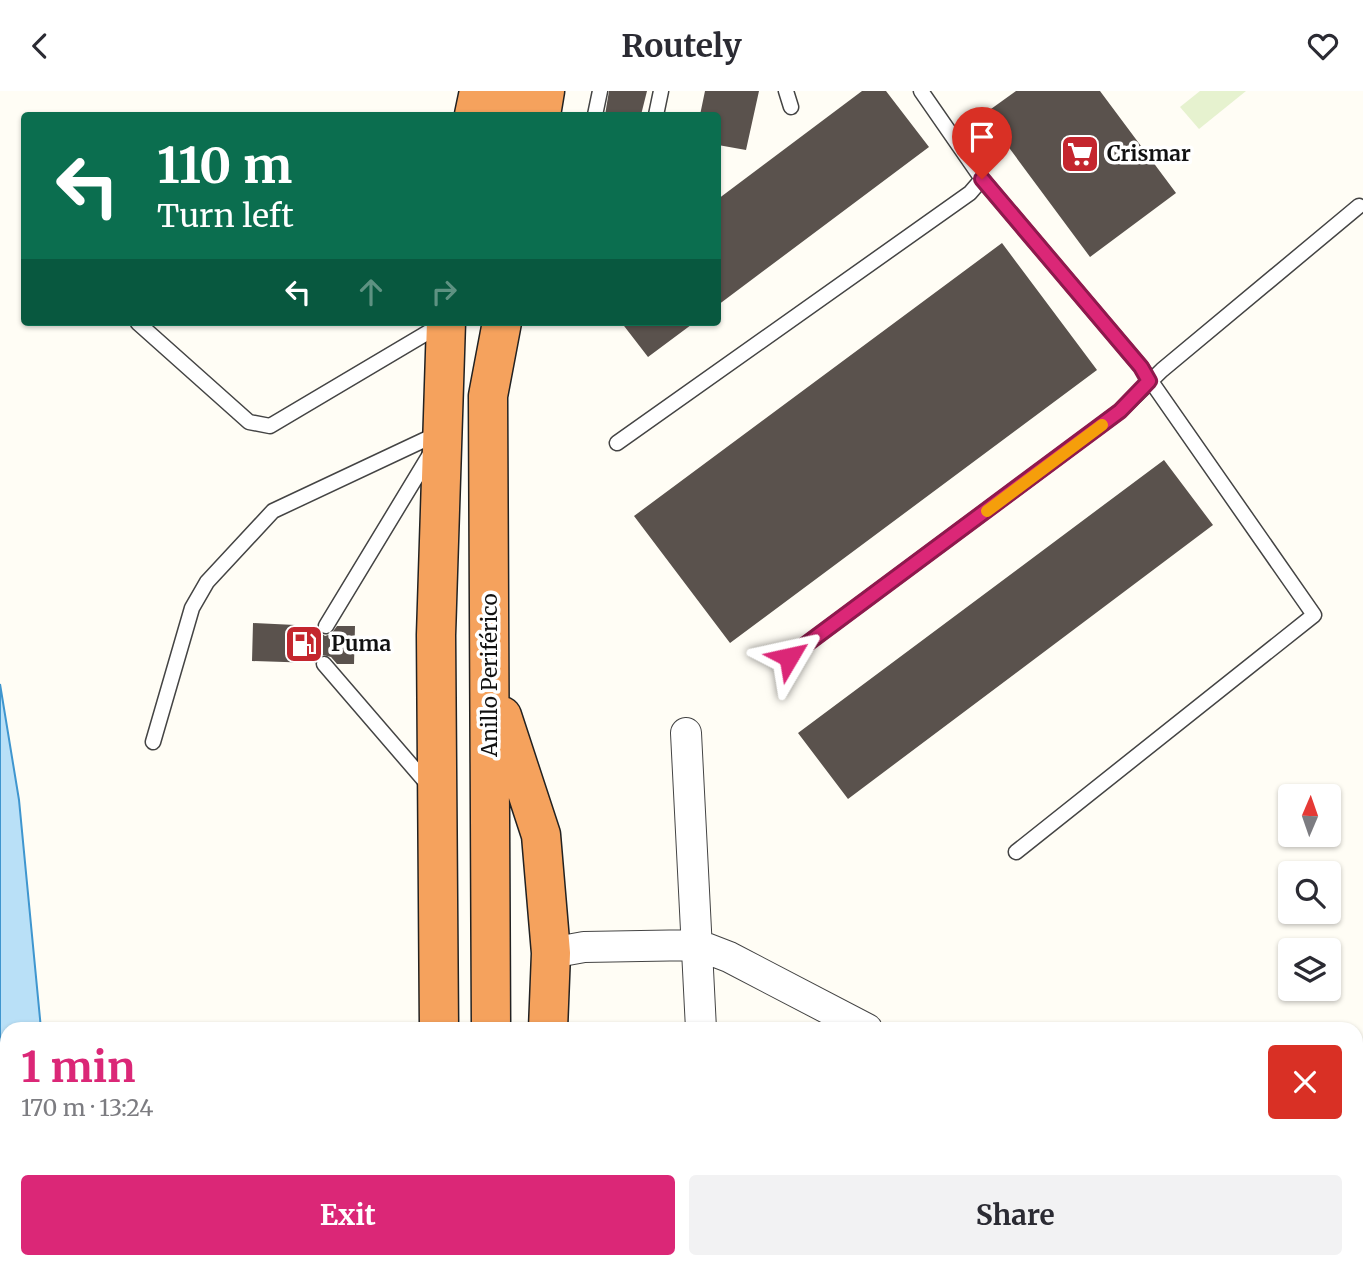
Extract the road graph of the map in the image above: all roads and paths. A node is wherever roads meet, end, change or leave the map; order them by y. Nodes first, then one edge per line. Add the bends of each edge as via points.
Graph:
1 (479, 91) edge
2 (507, 91) edge
3 (545, 91) edge
4 (600, 91) edge
5 (661, 91) edge
6 (786, 91) edge
7 (921, 91) edge
8 (791, 107) dead end
9 (475, 112) edge
10 (504, 112) edge
11 (542, 112) edge
12 (596, 112) edge
13 (657, 112) edge
14 (982, 179) junction
15 (1359, 207) dead end
16 (141, 326) edge
17 (439, 326) edge
18 (446, 326) edge
19 (491, 326) edge
20 (501, 326) edge
21 (1149, 381) junction
22 (488, 396) junction
23 (443, 431) junction
24 (617, 443) dead end
25 (326, 626) dead end
26 (789, 657) dead end
27 (324, 664) dead end
28 (491, 681) junction
29 (686, 733) dead end
30 (153, 742) dead end
31 (437, 796) junction
32 (1016, 852) dead end
33 (698, 944) junction
34 (551, 953) junction
35 (439, 1022) edge
36 (491, 1022) edge
37 (548, 1022) edge
38 (701, 1022) edge
39 (854, 1022) edge

1 - 9 highway
2 - 10 highway
3 - 11 highway
4 - 12 lane
5 - 13 lane
6 - 8 lane
7 - 14 lane
14 - 21 lane
14 - 24 lane via 970,193
15 - 21 lane
16 - 17 lane via 248,422 270,426
18 - 23 highway
19 - 22 highway
20 - 22 highway, Anillo Periférico
21 - 26 lane via 1120,411
21 - 32 lane via 1314,615
22 - 28 highway, Anillo Periférico
23 - 25 lane
23 - 30 lane via 273,511 207,582 192,608
23 - 31 highway via 436,635
27 - 31 lane
28 - 34 highway via 541,835
28 - 36 highway, Anillo Periférico
29 - 33 street
31 - 35 highway
33 - 34 street via 584,947
33 - 38 street
33 - 39 street
34 - 37 highway

